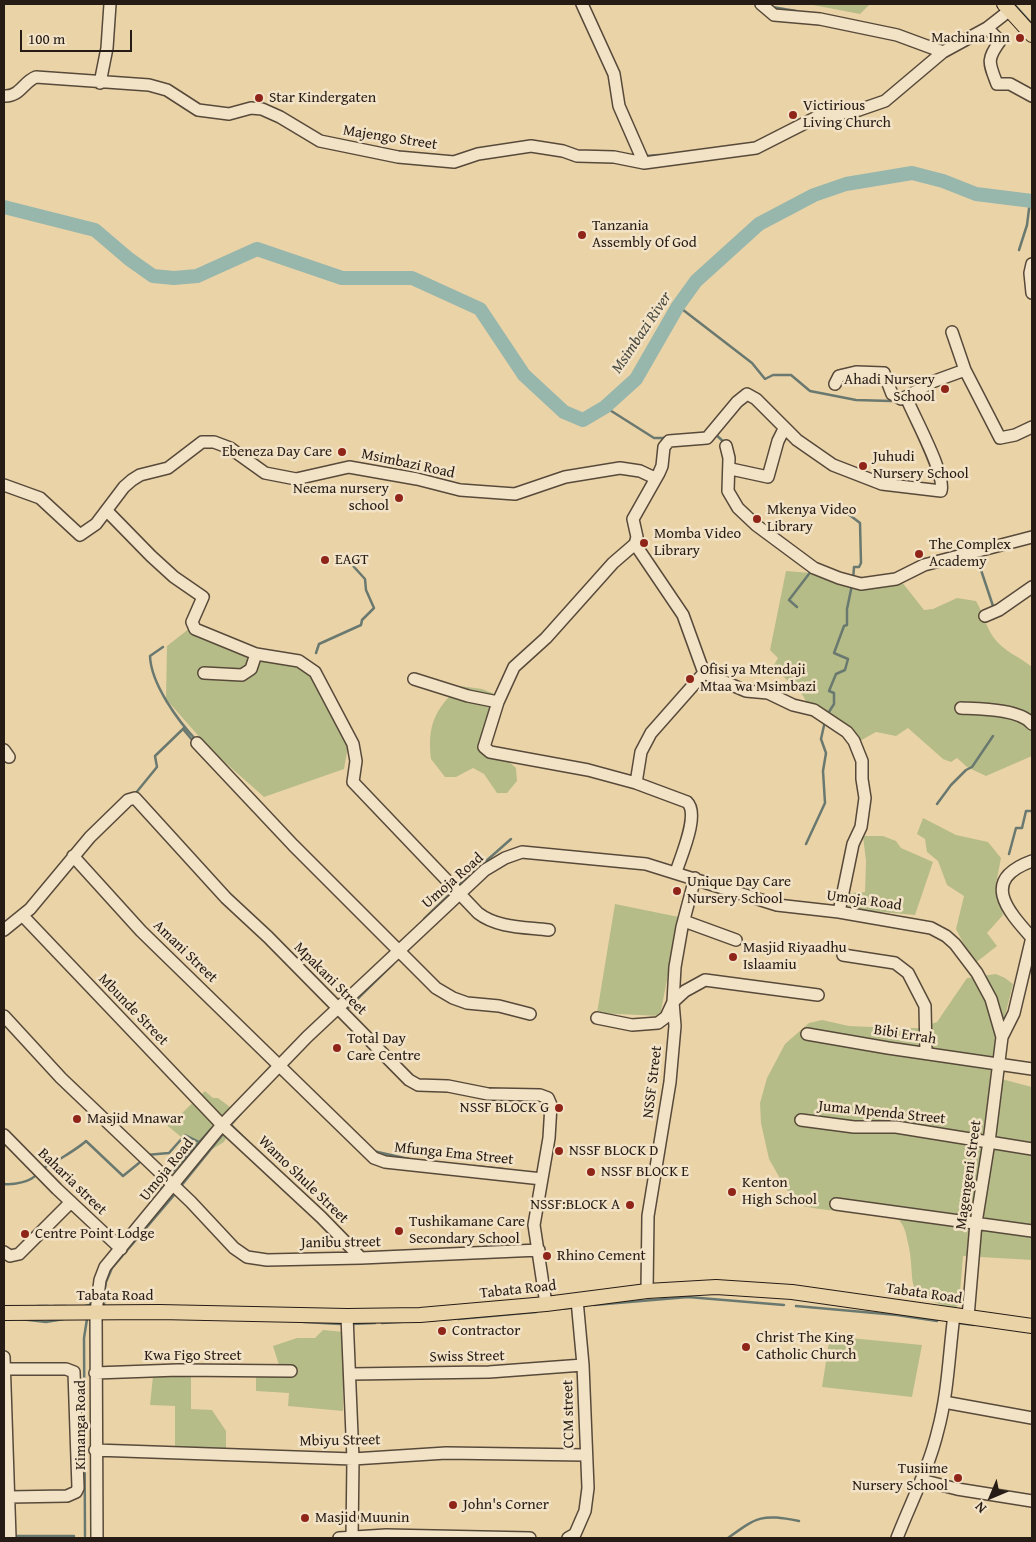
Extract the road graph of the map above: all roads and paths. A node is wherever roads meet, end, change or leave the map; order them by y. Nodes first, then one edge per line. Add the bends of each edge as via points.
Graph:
1 (110, 4) edge
2 (582, 4) edge
3 (761, 4) edge
4 (1007, 7) edge
5 (987, 28) junction
6 (1032, 35) edge
7 (943, 52) junction
8 (100, 83) junction
9 (4, 96) edge
10 (1032, 96) edge
11 (644, 163) junction
12 (1032, 264) edge
13 (1032, 294) edge
14 (952, 332) dead end
15 (965, 370) junction
16 (835, 384) dead end
17 (906, 397) junction
18 (1032, 426) edge
19 (784, 429) junction
20 (726, 446) dead end
21 (732, 469) dead end
22 (655, 478) junction
23 (4, 485) edge
24 (107, 511) junction
25 (1032, 537) edge
26 (635, 544) junction
27 (1032, 587) edge
28 (984, 616) dead end
29 (256, 654) junction
30 (204, 673) dead end
31 (704, 674) junction
32 (414, 678) dead end
33 (498, 702) junction
34 (961, 708) dead end
35 (1032, 722) edge
36 (197, 743) dead end
37 (636, 783) junction
38 (73, 856) junction
39 (1032, 861) edge
40 (676, 872) junction
41 (696, 878) junction
42 (459, 893) junction
43 (839, 912) junction
44 (23, 916) junction
45 (684, 921) junction
46 (4, 930) edge
47 (549, 930) dead end
48 (1032, 937) edge
49 (736, 940) dead end
50 (400, 952) junction
51 (843, 955) dead end
52 (818, 995) dead end
53 (673, 1002) junction
54 (338, 1008) junction
55 (530, 1014) dead end
56 (4, 1016) edge
57 (596, 1018) dead end
58 (807, 1034) dead end
59 (1002, 1037) junction
60 (926, 1053) junction
61 (1000, 1064) junction
62 (279, 1067) junction
63 (1032, 1069) edge
64 (800, 1120) dead end
65 (222, 1125) junction
66 (4, 1135) edge
67 (989, 1142) junction
68 (1032, 1149) edge
69 (542, 1179) junction
70 (173, 1187) junction
71 (71, 1202) junction
72 (836, 1204) dead end
73 (976, 1223) junction
74 (1032, 1232) edge
75 (121, 1249) junction
76 (539, 1250) junction
77 (4, 1252) edge
78 (361, 1258) junction
79 (647, 1291) junction
80 (578, 1300) junction
81 (546, 1304) junction
82 (96, 1312) junction
83 (4, 1313) edge
84 (954, 1315) junction
85 (347, 1316) junction
86 (968, 1317) junction
87 (1032, 1326) edge
88 (4, 1357) edge
89 (583, 1365) junction
90 (4, 1369) edge
91 (290, 1371) dead end
92 (95, 1373) junction
93 (351, 1374) junction
94 (944, 1402) junction
95 (1032, 1418) edge
96 (95, 1450) junction
97 (585, 1455) junction
98 (353, 1459) junction
99 (922, 1480) junction
100 (9, 1497) junction
101 (1032, 1500) edge
102 (10, 1538) edge
103 (97, 1538) edge
104 (339, 1538) edge
105 (352, 1538) edge
106 (530, 1538) edge
107 (568, 1538) edge
108 (897, 1538) edge

1 - 8 street via 108,48
2 - 11 street via 614,74 619,106
3 - 7 street via 774,15 820,19 897,35
4 - 5 street, Majengo Street
4 - 6 main road
5 - 7 street, Majengo Street
5 - 10 street via 1000,41 989,62 997,84 1010,84
7 - 11 street, Majengo Street via 885,101 859,110 818,117 756,148
8 - 9 street, Majengo Street via 36,77 12,96
8 - 11 street, Majengo Street via 149,85 166,90 192,107 207,112 229,114 251,108 262,109 320,142 398,157 454,162 478,154 531,146 576,156 614,157
12 - 13 street
14 - 15 street
15 - 17 street via 932,382
15 - 18 street via 1000,438
16 - 17 street via 839,376 881,372 886,375 892,394 901,399
17 - 19 street via 936,462 942,484 939,492 862,478 825,460
19 - 21 street via 768,477
19 - 22 street via 756,399 747,394 706,438 669,441 664,447 662,466
20 - 25 street via 728,491 738,508 818,570 861,584 896,579 924,566
22 - 24 street, Msimbazi Road via 640,470 620,468 565,477 514,494 460,490 349,467 296,479 265,473 230,448 214,442 202,442 168,468 132,480
22 - 26 street via 633,519 637,537
23 - 24 street, Msimbazi Road via 40,498 78,535 88,530
24 - 29 street via 174,577 203,597 192,627
26 - 31 street via 683,615
26 - 33 street via 613,563 546,638 521,658
27 - 28 street via 999,610
29 - 30 street via 251,669 242,675
29 - 42 street via 299,661 315,672 353,744 356,761 353,782
31 - 37 street via 651,733 641,752
31 - 43 street via 746,690 768,692 793,705 814,710 847,732 854,741 862,761 865,798 861,827 853,844
32 - 33 street
33 - 37 street via 484,745 486,750
34 - 35 street via 1008,712
36 - 50 street
37 - 40 street via 691,806 693,817
38 - 44 street
38 - 54 street, Mpakani Street via 132,798 139,802 226,898
38 - 62 street, Amani Street via 141,931
39 - 48 street via 1010,872 1003,885 1006,908
40 - 41 street, Umoja Road
40 - 42 street, Umoja Road via 646,864 529,852 504,858
41 - 43 street, Umoja Road via 778,905
41 - 45 street, NSSF Street
42 - 47 street via 488,920
42 - 50 street, Umoja Road
43 - 59 street, Umoja Road via 910,923 937,930 946,936 967,958 991,999
44 - 46 street
44 - 65 street, Mbunde Street
45 - 49 street
45 - 53 street, NSSF Street via 675,967
48 - 59 street via 1014,1013
50 - 54 street, Umoja Road
50 - 55 street via 436,988 453,998
51 - 60 street via 895,963 908,973 925,1006
52 - 53 street via 705,980
53 - 57 street via 666,1017 652,1025
53 - 79 street, NSSF Street via 675,1026 670,1082 648,1216
54 - 62 street, Umoja Road
54 - 69 street, Mpakani Street via 414,1084 548,1098 551,1104 550,1130
56 - 70 street, Janibu street via 61,1078
58 - 60 street, Bibi Errah
59 - 61 street, Magengeni Street
60 - 61 street, Bibi Errah
61 - 63 street, Bibi Errah
61 - 67 street, Magengeni Street
62 - 65 street, Umoja Road
62 - 69 street, Mfunga Ema Street via 374,1158 385,1162
64 - 67 street, Juma Mpenda Street via 854,1127 896,1127
65 - 70 street, Umoja Road
65 - 78 street, Wamo Shule Street
66 - 71 street, Baharia street
67 - 68 street, Juma Mpenda Street
67 - 73 street, Magengeni Street
69 - 76 street via 534,1225
70 - 75 street, Umoja Road
70 - 78 street, Janibu street via 247,1257 267,1260
71 - 75 street, Baharia street
71 - 77 street via 19,1254 10,1256
72 - 73 street
73 - 74 street
73 - 86 street, Magengeni Street
75 - 82 street, Umoja Road via 102,1274
76 - 78 street, Janibu street
76 - 81 street
79 - 80 main road, Tabata Road
79 - 84 main road, Tabata Road via 716,1287 792,1292
80 - 81 main road, Tabata Road
80 - 89 street, CCM street
81 - 85 main road, Tabata Road via 437,1314
82 - 83 main road, Tabata Road
82 - 85 main road, Tabata Road
82 - 92 street, Kimanga Road
84 - 86 main road, Tabata Road
84 - 94 street
85 - 93 street
86 - 87 main road, Tabata Road
88 - 90 street
89 - 93 street, Swiss Street via 489,1372
89 - 97 street, CCM street
90 - 100 street
90 - 100 street via 70,1369 74,1372 76,1492 68,1496
91 - 92 street, Kwa Figo Street
92 - 96 street, Kimanga Road
93 - 98 street
94 - 95 street
94 - 99 street
96 - 98 street, Mbiyu Street
96 - 103 street, Kimanga Road
97 - 98 street, Mbiyu Street via 446,1453 389,1454
97 - 107 street, CCM street via 588,1488 585,1511 575,1534
98 - 105 street
99 - 101 street via 957,1489
99 - 108 street
100 - 102 street
104 - 105 street
105 - 106 street

